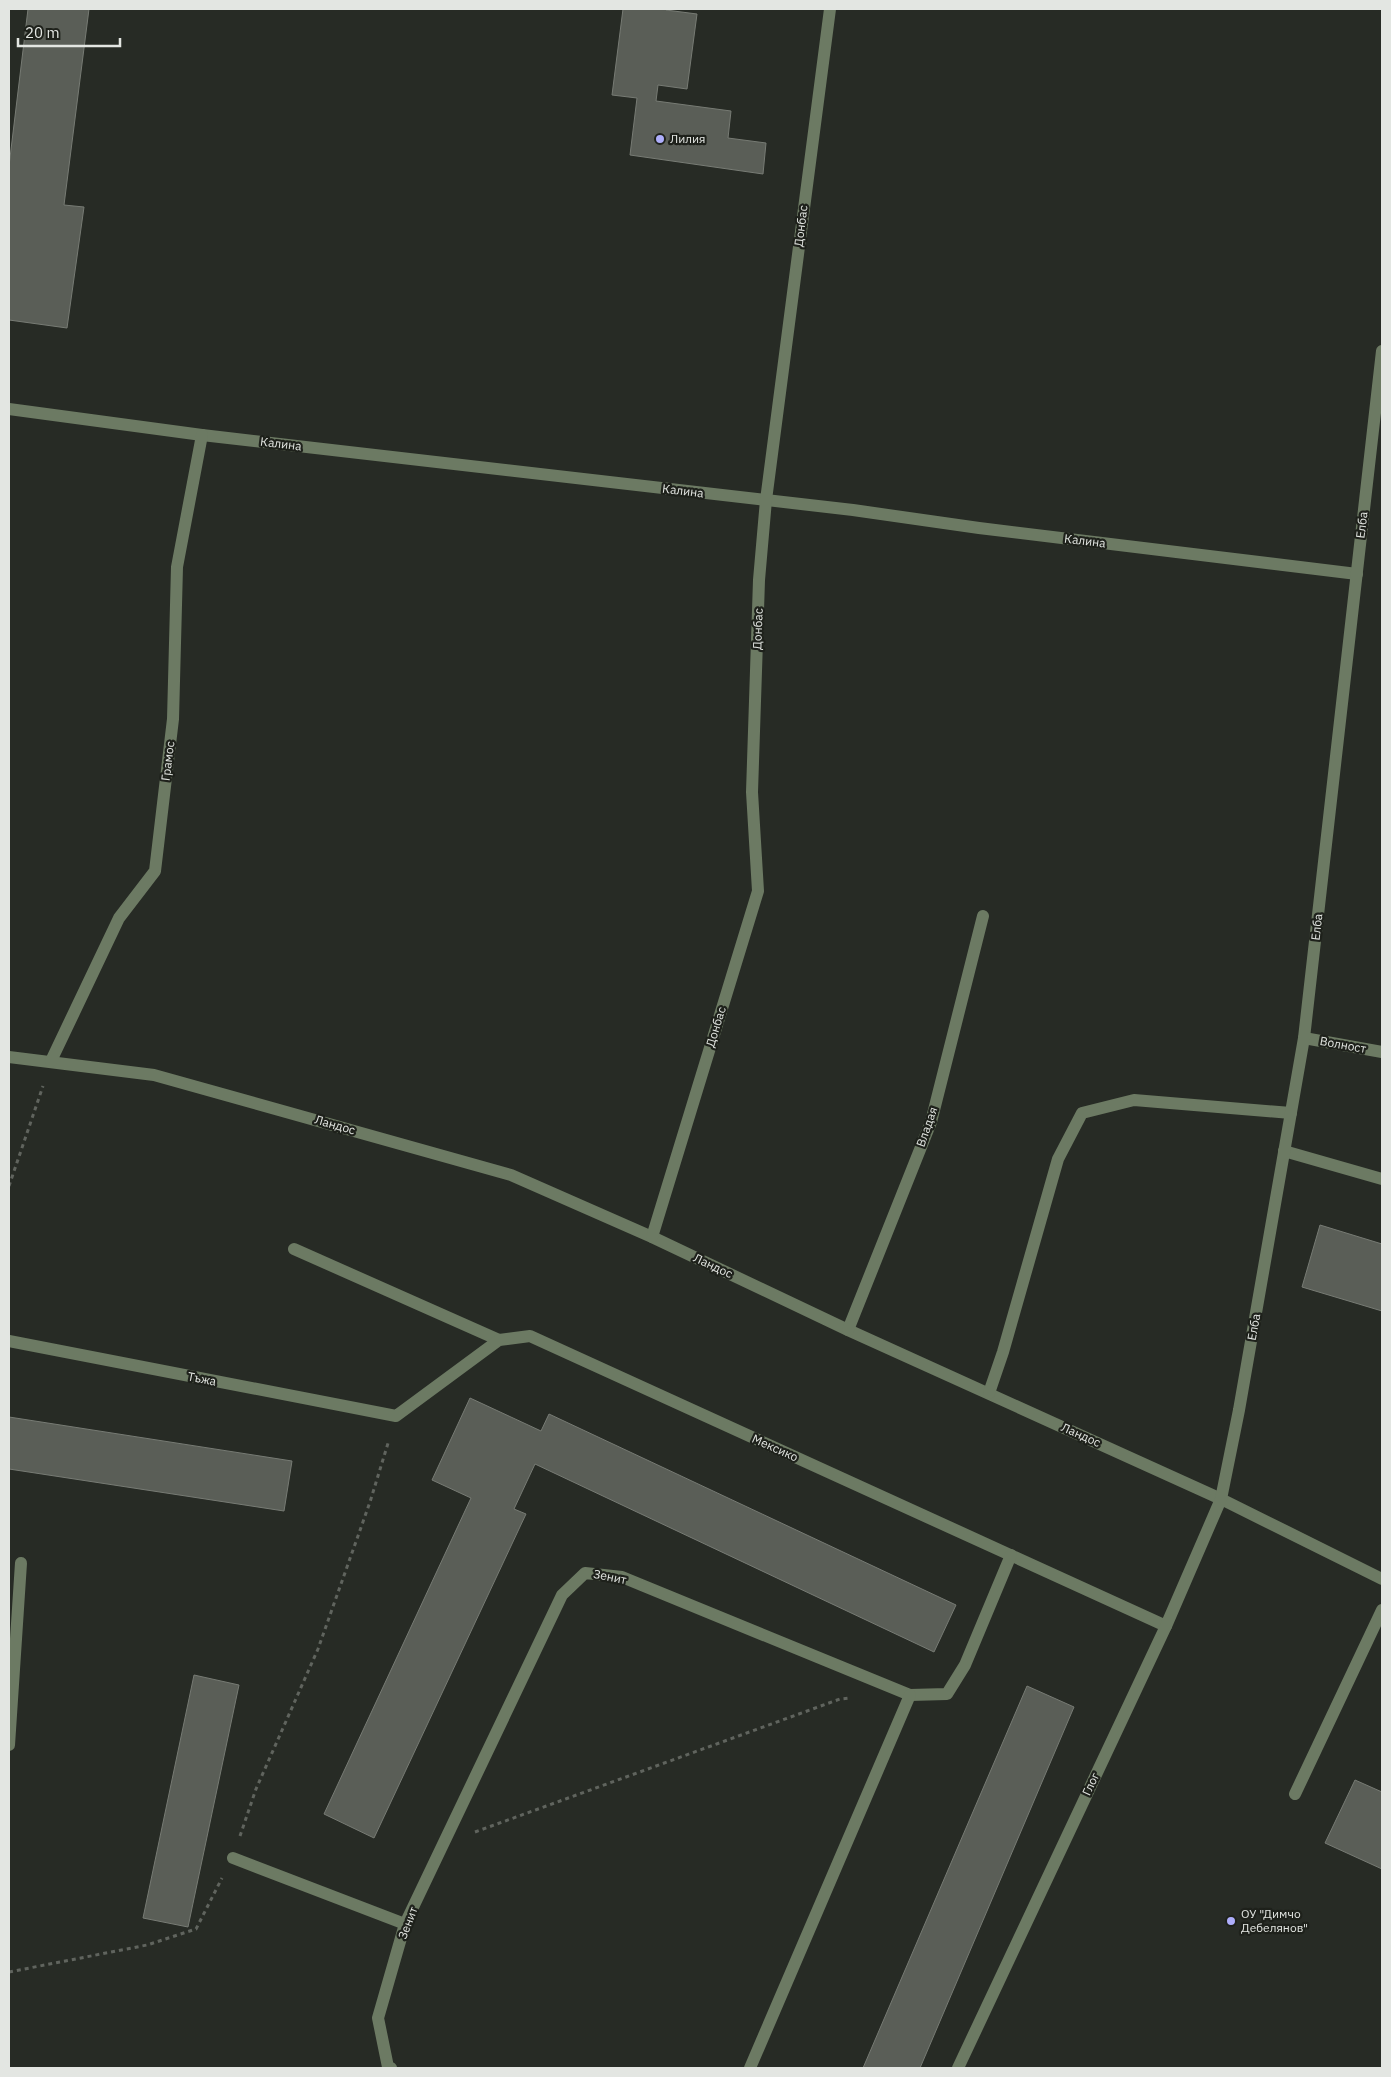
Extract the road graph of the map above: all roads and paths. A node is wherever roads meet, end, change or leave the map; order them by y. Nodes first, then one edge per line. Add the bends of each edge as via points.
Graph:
1 (830, 9) edge
2 (1382, 351) edge
3 (9, 409) edge
4 (202, 435) junction
5 (766, 500) junction
6 (1357, 574) junction
7 (983, 916) dead end
8 (1304, 1038) junction
9 (1382, 1052) edge
10 (9, 1057) edge
11 (51, 1061) junction
12 (1291, 1113) junction
13 (1284, 1150) junction
14 (1382, 1179) edge
15 (9, 1186) edge
16 (652, 1237) junction
17 (294, 1248) dead end
18 (848, 1330) junction
19 (499, 1340) junction
20 (9, 1341) edge
21 (989, 1393) junction
22 (396, 1416) junction
23 (1221, 1499) junction
24 (1011, 1556) junction
25 (21, 1563) dead end
26 (1382, 1579) edge
27 (1382, 1610) edge
28 (1166, 1626) junction
29 (910, 1695) junction
30 (858, 1698) dead end
31 (9, 1745) edge
32 (1295, 1794) dead end
33 (444, 1843) junction
34 (233, 1858) junction
35 (405, 1924) junction
36 (9, 1972) edge
37 (391, 2068) edge
38 (750, 2068) edge
39 (958, 2068) edge

1 - 5 street, Донбас
2 - 6 street, Елба
3 - 4 street, Калина
4 - 5 street, Калина
4 - 11 street, Грамос via 177,567 173,719 155,871 119,918
5 - 6 street, Калина
5 - 16 street, Донбас via 752,792 758,891
6 - 8 street, Елба
7 - 18 street, Владая via 931,1122
8 - 9 street, Волност
8 - 12 street, Елба
10 - 11 street, Ландос
11 - 15 path
11 - 16 street, Ландос via 154,1075 511,1175
12 - 13 street, Елба
12 - 21 street via 1134,1100 1082,1113 1058,1158
13 - 14 street
13 - 23 street, Елба
16 - 18 street, Ландос
17 - 19 street
18 - 21 street, Ландос
19 - 22 street, Мексико
19 - 24 street, Мексико via 530,1336
20 - 22 street, Тъжа
21 - 23 street, Ландос
22 - 34 path via 370,1502 318,1649 256,1789
23 - 26 street, Ландос
23 - 28 street, Глог
24 - 28 street, Мексико
24 - 29 street, Зенит via 965,1665 947,1694
25 - 31 street
27 - 32 street
28 - 39 street, Глог
29 - 33 street, Зенит via 622,1577 585,1573 562,1595
29 - 38 street
30 - 33 path via 831,1702
33 - 35 street, Зенит
34 - 35 street
34 - 36 path via 196,1929 147,1945
35 - 37 street, Зенит via 378,2018 388,2067

